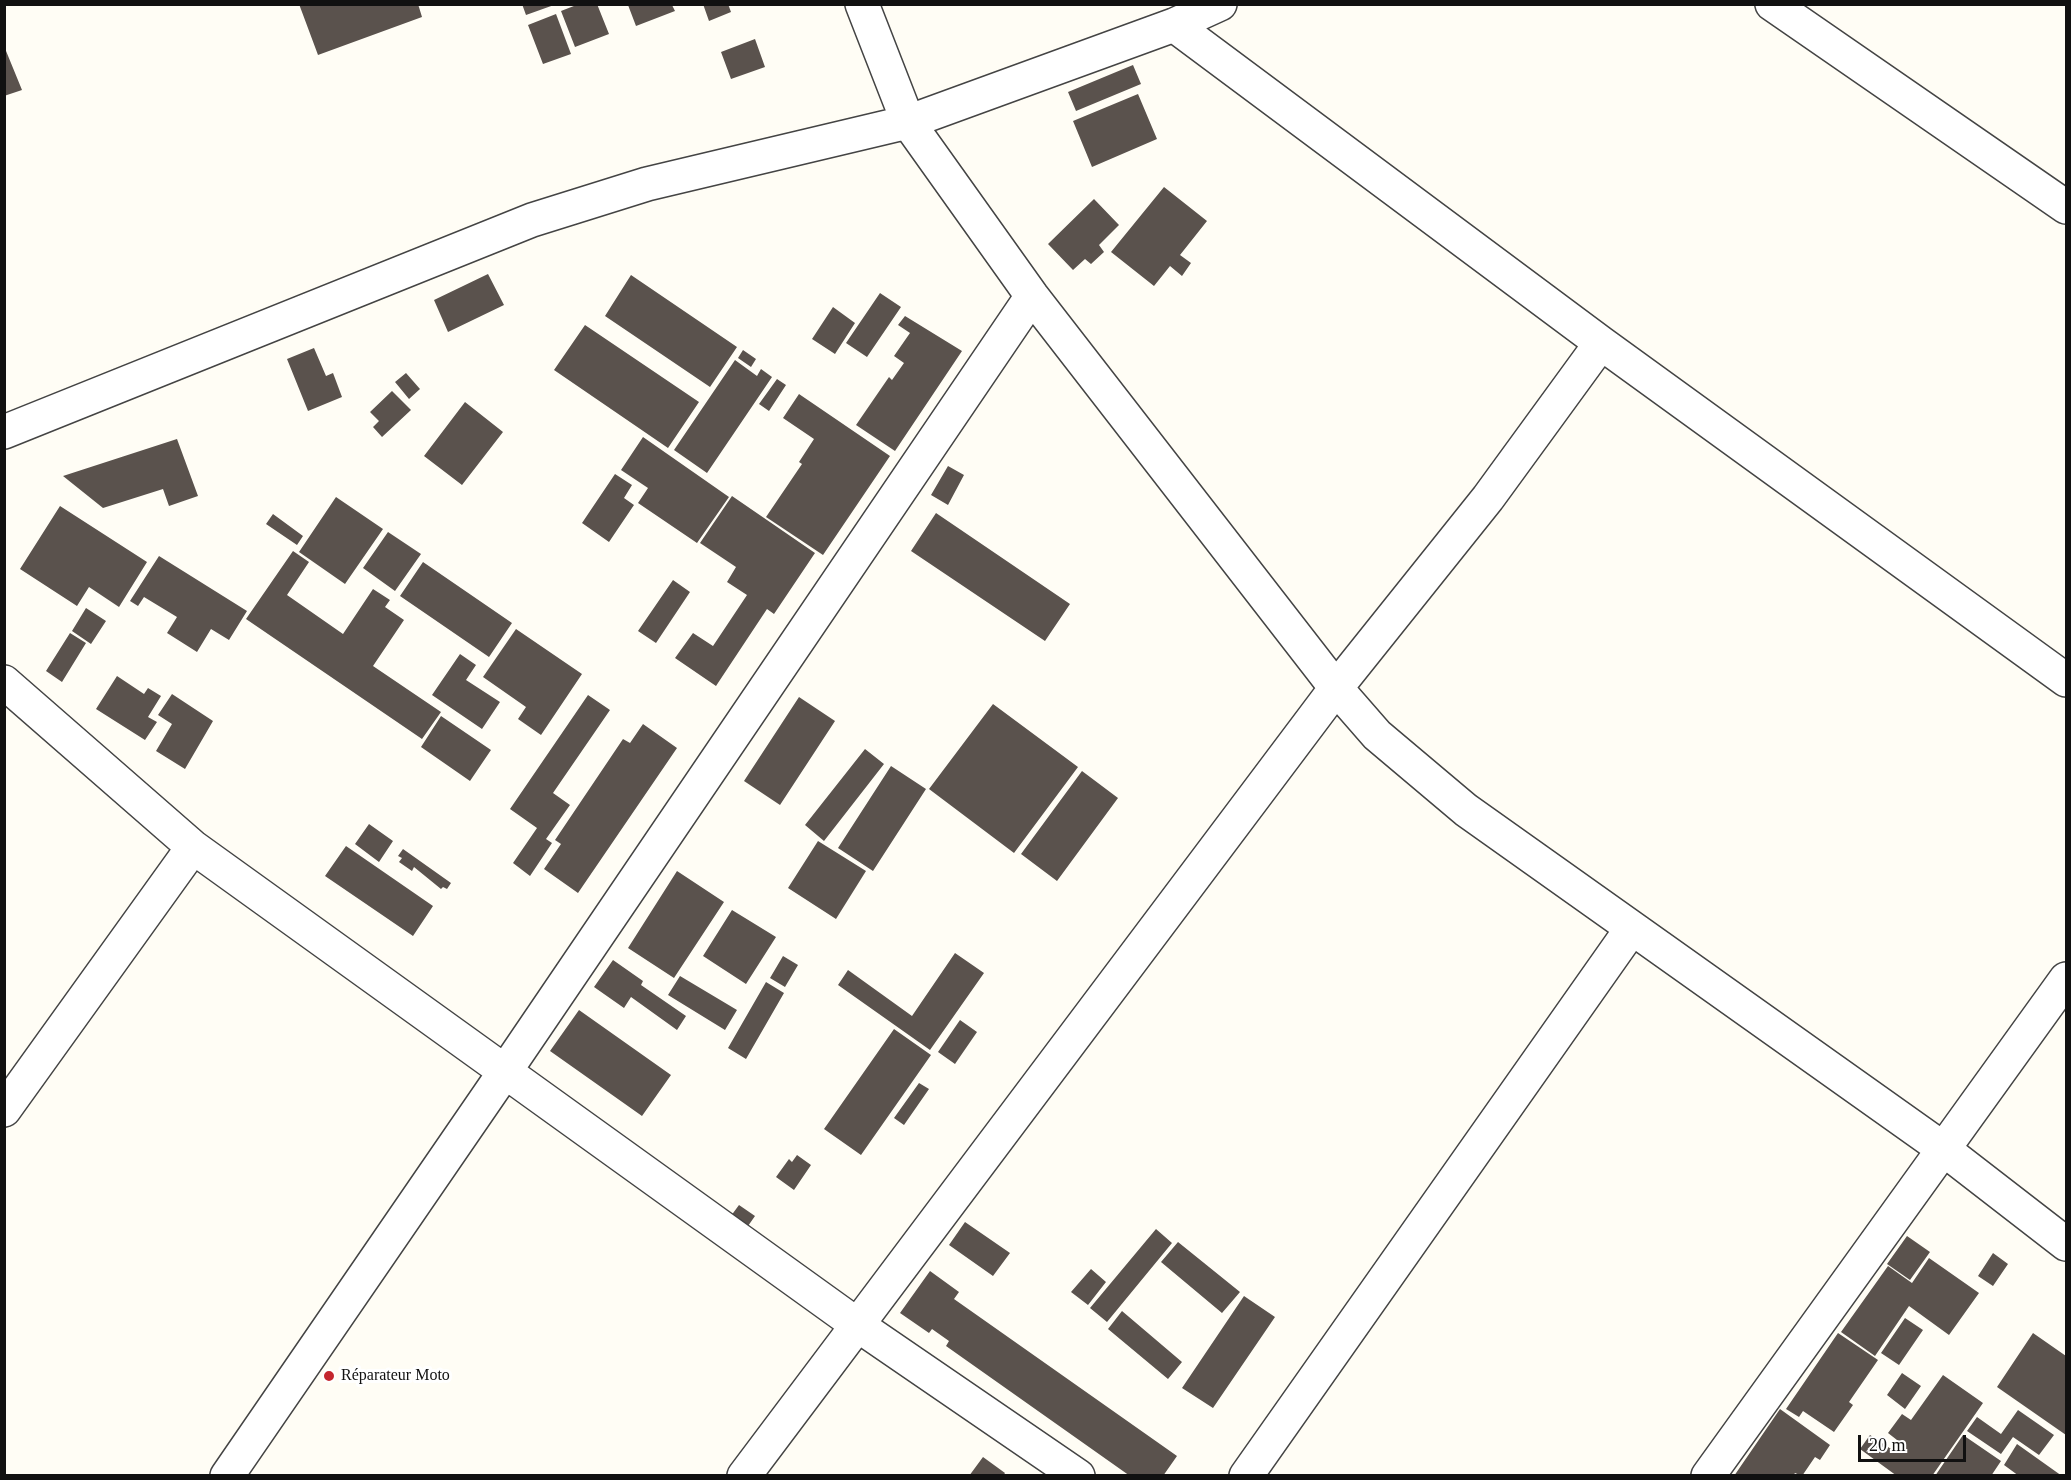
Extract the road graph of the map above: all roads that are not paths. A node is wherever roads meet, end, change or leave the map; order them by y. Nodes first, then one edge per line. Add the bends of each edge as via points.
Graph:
1 (862, 4) edge
2 (1220, 4) edge
3 (1772, 4) edge
4 (1174, 25) junction
5 (908, 122) junction
6 (2067, 207) edge
7 (1032, 296) junction
8 (1601, 343) junction
9 (4, 432) edge
10 (2067, 680) edge
11 (4, 682) edge
12 (1336, 688) junction
13 (193, 847) junction
14 (1632, 928) junction
15 (2067, 979) edge
16 (506, 1070) junction
17 (4, 1110) edge
18 (1942, 1148) junction
19 (2067, 1244) edge
20 (856, 1324) junction
21 (227, 1476) edge
22 (744, 1476) edge
23 (1078, 1476) edge
24 (1246, 1476) edge
25 (1708, 1476) edge

1 - 5 street
2 - 4 street
3 - 6 street
4 - 5 street
4 - 8 street
5 - 7 street
5 - 9 street via 647,184 532,220
7 - 12 street
7 - 16 street
8 - 10 street
8 - 12 street via 1488,498
11 - 13 street
12 - 14 street via 1377,735 1466,810
12 - 20 street
13 - 16 street
13 - 17 street
14 - 18 street
14 - 24 street
15 - 18 street
16 - 20 street
16 - 21 street
18 - 19 street
18 - 25 street
20 - 22 street
20 - 23 street

